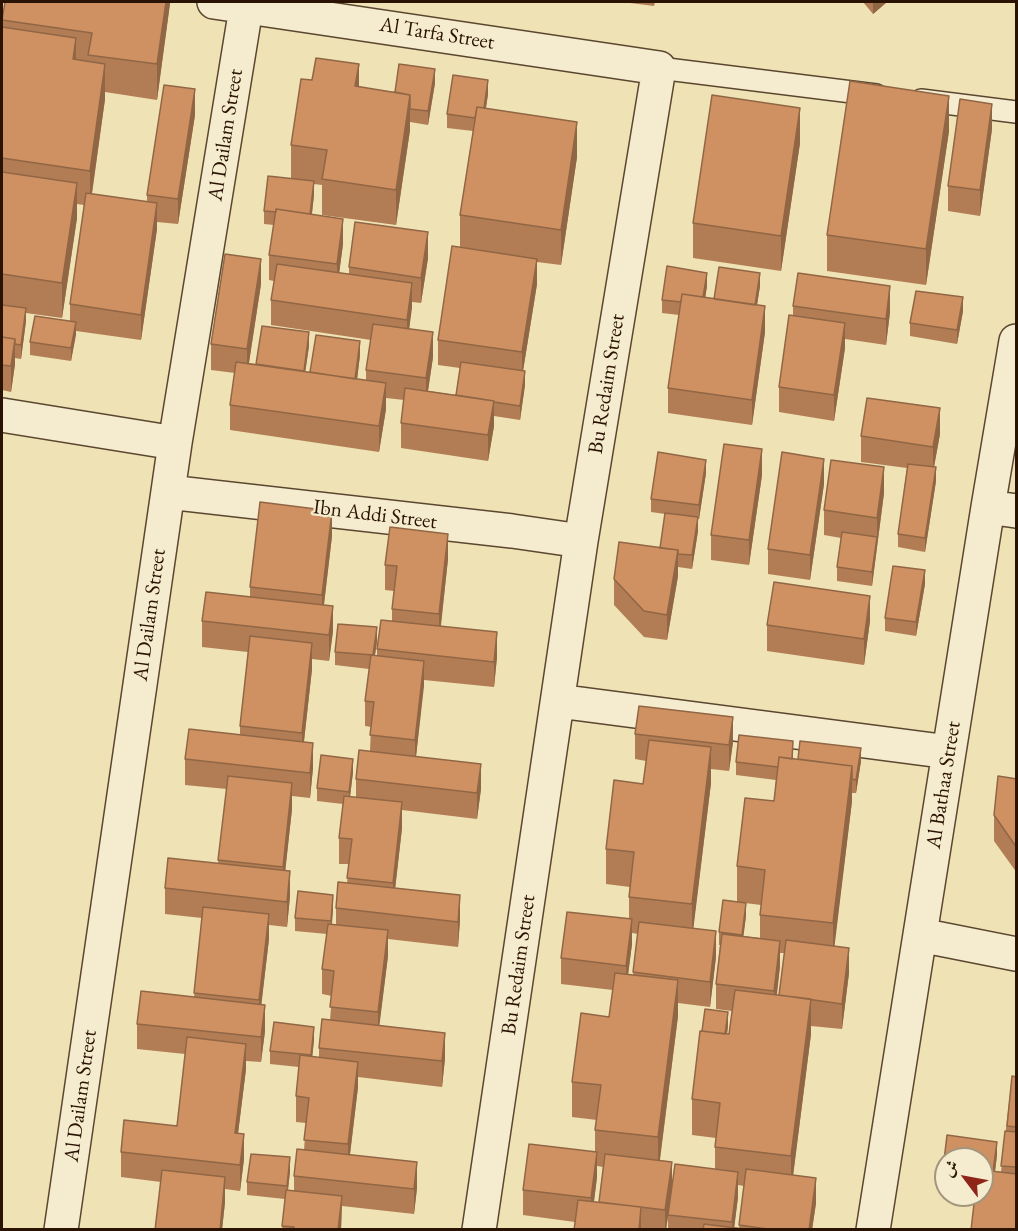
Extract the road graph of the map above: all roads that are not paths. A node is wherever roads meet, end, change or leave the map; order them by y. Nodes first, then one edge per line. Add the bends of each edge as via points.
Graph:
1 (214, 2) edge
2 (247, 4) edge
3 (659, 68) junction
4 (1017, 112) edge
5 (1017, 341) edge
6 (2, 415) edge
7 (175, 442) junction
8 (168, 492) junction
9 (1002, 509) edge
10 (581, 541) junction
11 (558, 701) junction
12 (949, 752) junction
13 (920, 935) junction
14 (1017, 954) edge
15 (61, 1230) edge
16 (479, 1230) edge
17 (873, 1230) edge

1 - 2 street, Al Tarfa Street
2 - 3 street, Al Tarfa Street
2 - 7 street, Al Dailam Street
3 - 4 lane
3 - 10 street, Bu Redaim Street
5 - 9 street, Al Bathaa Street
6 - 7 street
7 - 8 street, Al Dailam Street
8 - 10 street, Ibn Addi Street
8 - 15 street, Al Dailam Street
9 - 12 street, Al Bathaa Street
10 - 11 street, Bu Redaim Street
11 - 12 street
11 - 16 street, Bu Redaim Street
12 - 13 street, Al Bathaa Street
13 - 14 street
13 - 17 street, Al Bathaa Street

